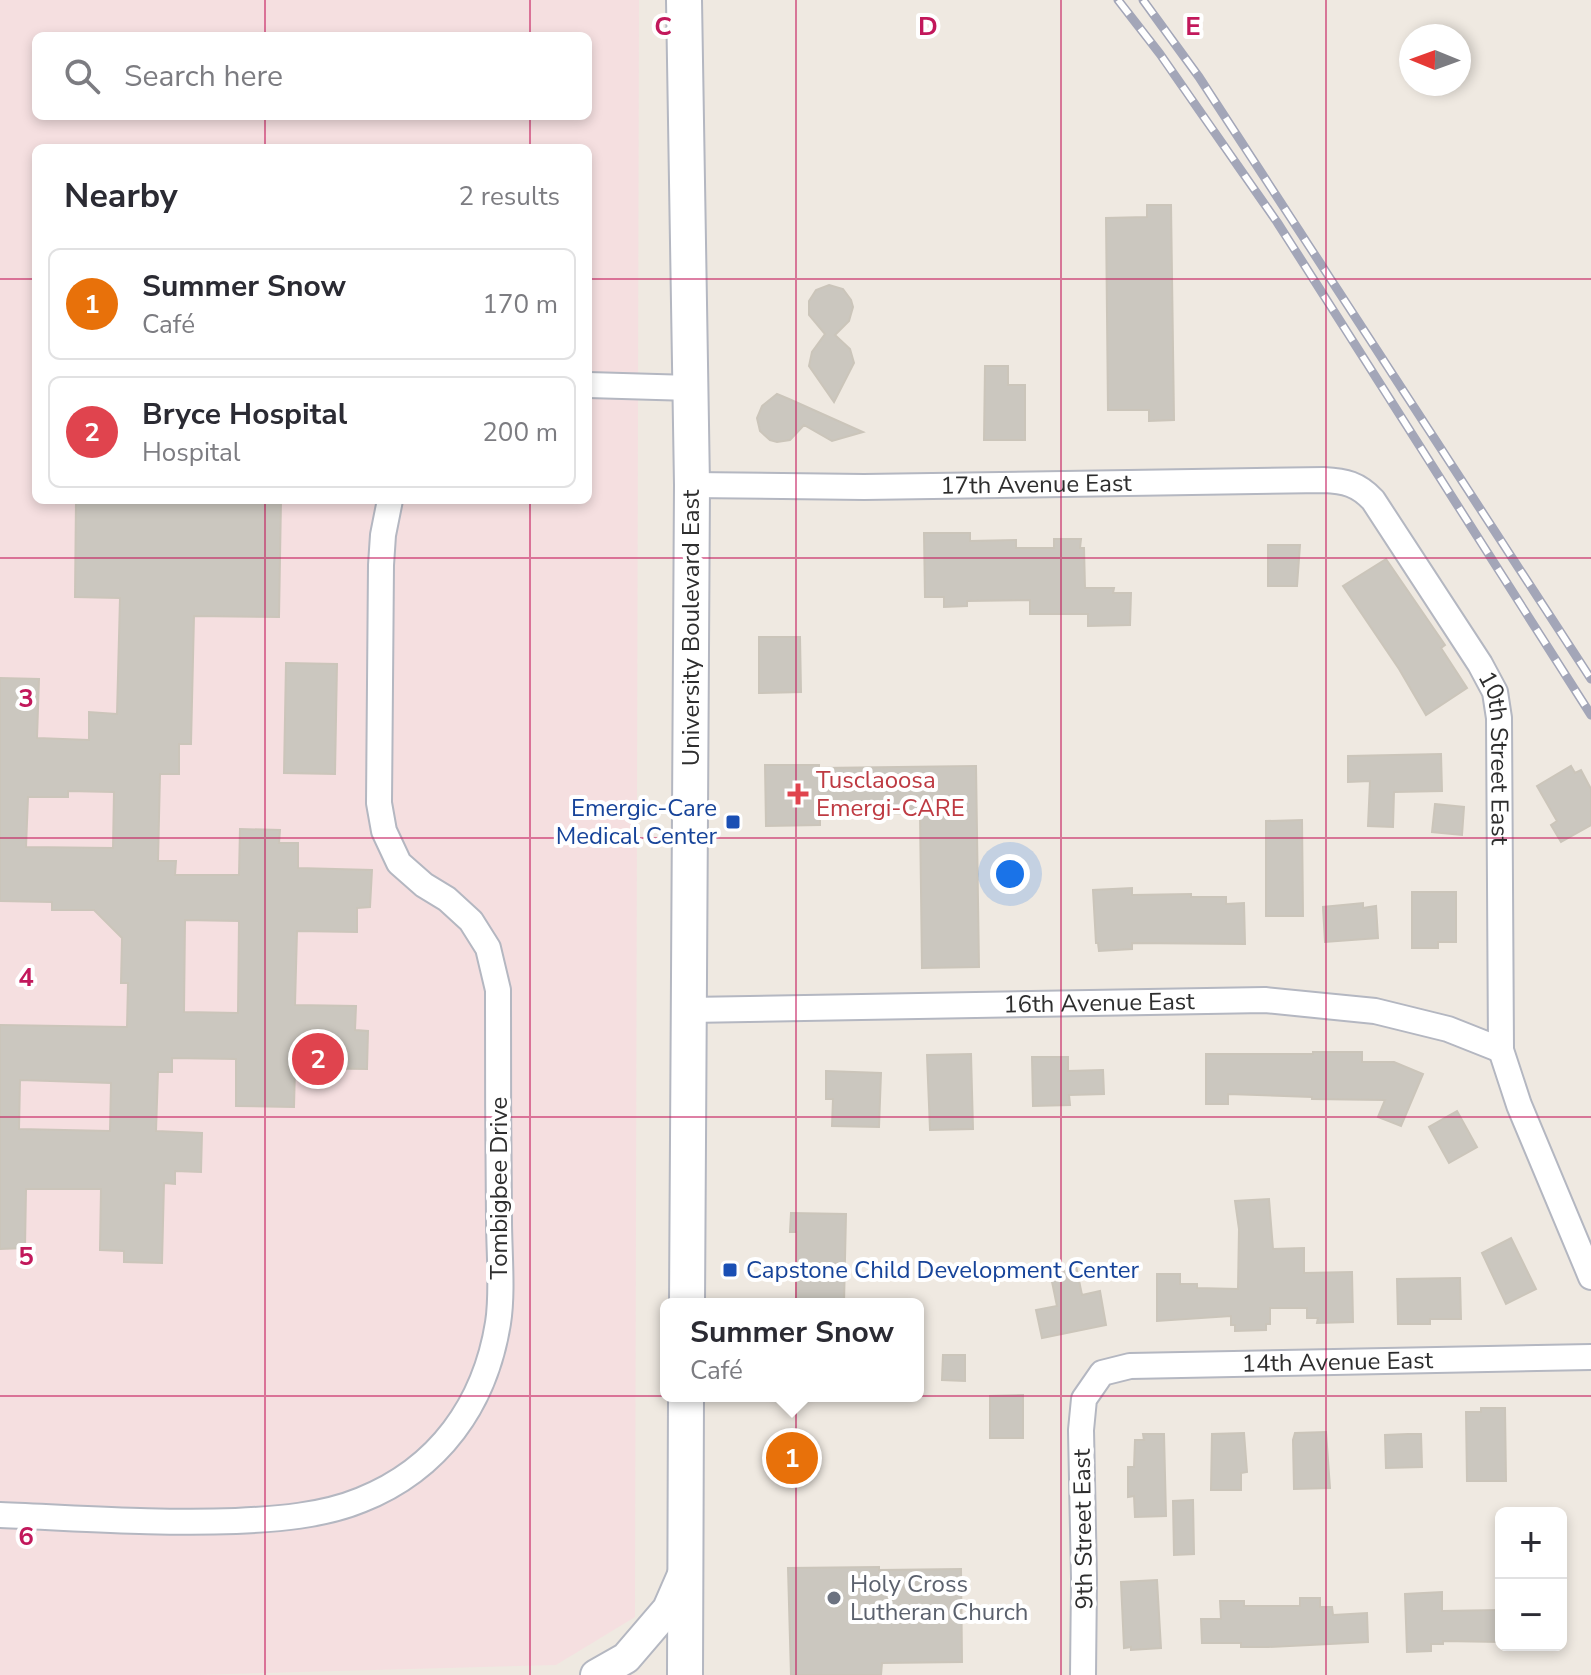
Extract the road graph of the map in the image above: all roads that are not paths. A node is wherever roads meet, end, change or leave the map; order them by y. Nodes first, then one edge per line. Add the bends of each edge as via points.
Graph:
1 (684, 0) edge
2 (592, 385) edge
3 (691, 388) junction
4 (692, 485) junction
5 (1373, 500) joint
6 (389, 504) edge
7 (689, 1010) junction
8 (1501, 1050) junction
9 (1591, 1277) edge
10 (687, 1298) edge
11 (1591, 1357) edge
12 (1093, 1386) joint
13 (686, 1402) edge
14 (0, 1515) edge
15 (685, 1568) junction
16 (596, 1675) edge
17 (685, 1675) edge
18 (1083, 1675) edge

1 - 3 main road, University Boulevard East
2 - 3 street
3 - 4 main road, University Boulevard East
4 - 5 street, 17th Avenue East via 1324,480 1351,483
4 - 7 main road, University Boulevard East
5 - 8 street, 10th Street East via 1495,692 1500,750
6 - 14 street, Tombigbee Drive via 381,565 379,803 384,831 399,863 471,921 488,948 498,990 499,1321 484,1382 457,1428 430,1458 361,1500 321,1512 187,1523
7 - 8 street, 16th Avenue East via 1265,1000 1375,1011 1448,1029
7 - 10 main road, University Boulevard East
8 - 9 street, 10th Street East
11 - 12 street, 14th Avenue East via 1130,1366 1102,1373
12 - 18 street, 9th Street East via 1084,1399 1081,1430
13 - 15 main road
15 - 16 street via 668,1609 626,1658
15 - 17 main road

